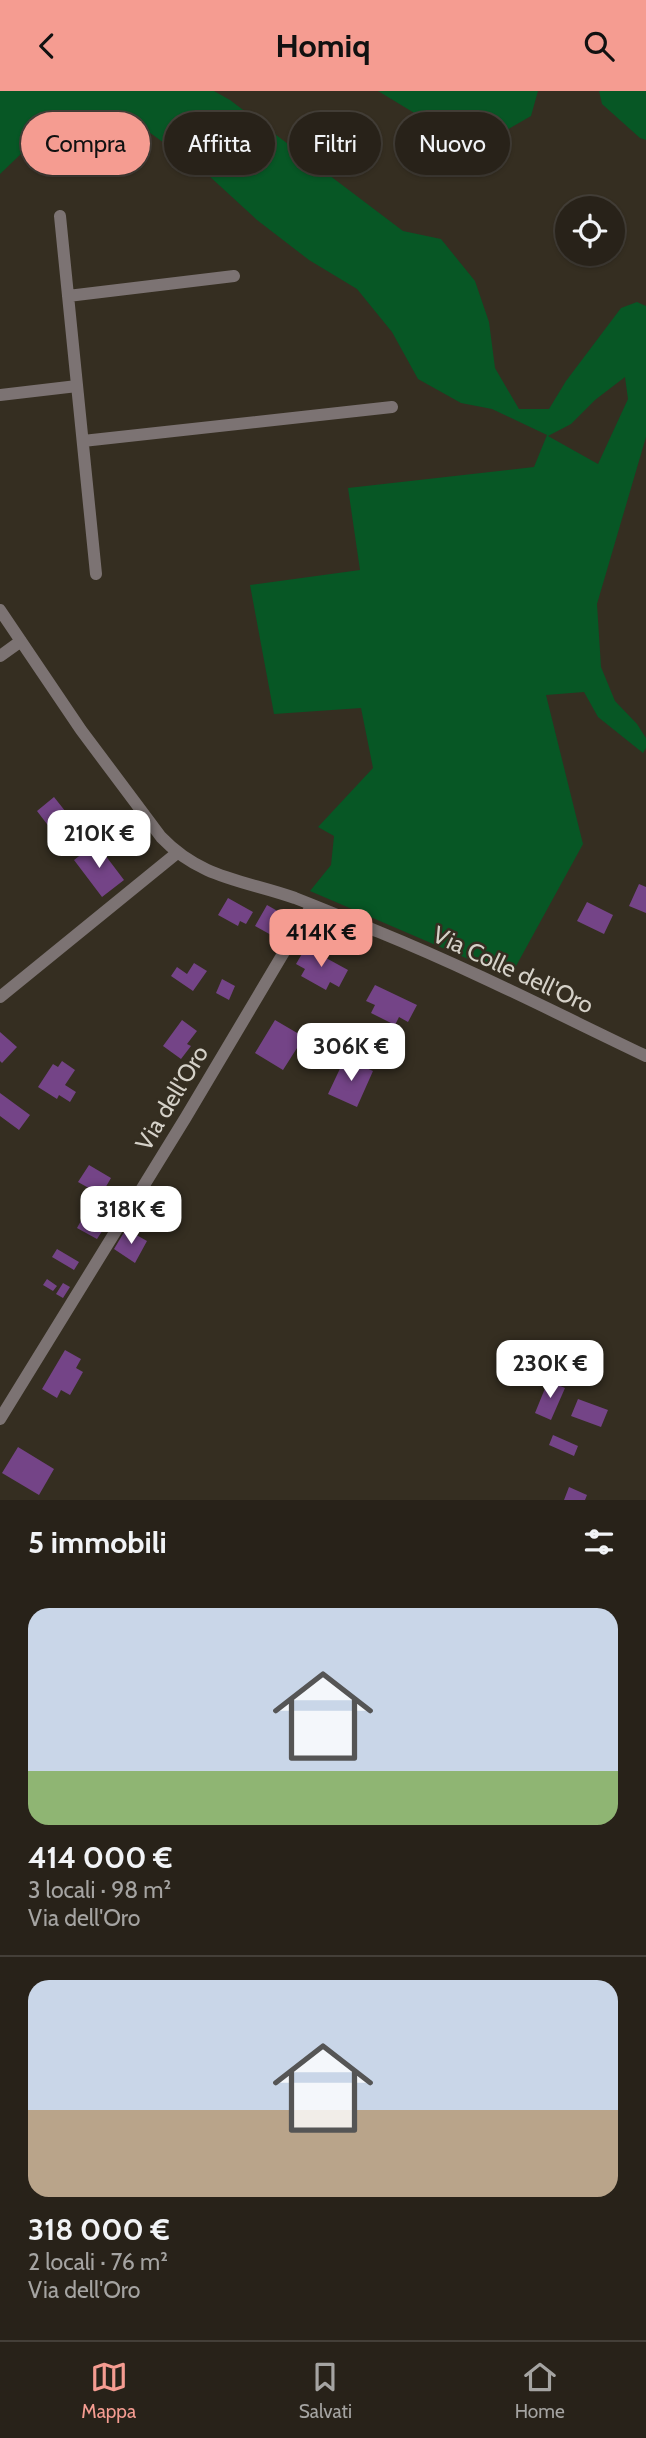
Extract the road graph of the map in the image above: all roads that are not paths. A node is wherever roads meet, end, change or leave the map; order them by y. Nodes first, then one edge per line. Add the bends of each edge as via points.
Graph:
1 (60, 216) dead end
2 (234, 276) dead end
3 (68, 296) junction
4 (77, 386) junction
5 (0, 395) edge
6 (392, 407) dead end
7 (83, 441) junction
8 (96, 574) dead end
9 (0, 610) edge
10 (21, 641) junction
11 (0, 656) edge
12 (177, 853) junction
13 (312, 905) junction
14 (0, 997) edge
15 (646, 1056) edge
16 (0, 1419) edge

1 - 3 street
2 - 3 street
3 - 4 street
4 - 5 street
4 - 7 street
6 - 7 street
7 - 8 street
9 - 10 street, Via Colle dell'Oro
10 - 11 street
10 - 12 street, Via Colle dell'Oro via 81,730
12 - 13 street, Via Colle dell'Oro via 203,869
12 - 14 street
13 - 15 street, Via Colle dell'Oro
13 - 16 street, Via dell'Oro

